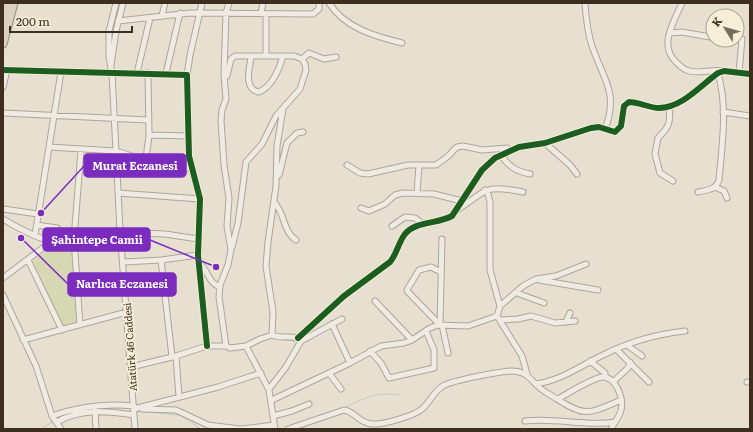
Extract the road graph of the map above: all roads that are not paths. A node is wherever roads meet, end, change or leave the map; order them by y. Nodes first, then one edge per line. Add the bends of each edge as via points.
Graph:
1 (8, 3) edge
2 (14, 3) edge
3 (116, 3) edge
4 (122, 3) edge
5 (165, 3) edge
6 (202, 3) edge
7 (228, 3) edge
8 (263, 3) edge
9 (319, 3) edge
10 (329, 3) edge
11 (585, 3) edge
12 (682, 3) edge
13 (200, 12) junction
14 (180, 13) junction
15 (226, 13) junction
16 (263, 14) junction
17 (162, 16) junction
18 (150, 18) junction
19 (118, 21) junction
20 (3, 22) edge
21 (670, 33) junction
22 (705, 36) edge
23 (402, 43) dead end
24 (3, 44) edge
25 (741, 48) edge
26 (266, 56) junction
27 (282, 56) junction
28 (251, 57) junction
29 (336, 57) dead end
30 (302, 59) junction
31 (111, 65) junction
32 (5, 70) edge
33 (724, 71) junction
34 (61, 72) junction
35 (112, 73) junction
36 (137, 73) junction
37 (148, 73) junction
38 (166, 73) junction
39 (718, 73) junction
40 (739, 73) junction
41 (750, 74) edge
42 (188, 75) junction
43 (3, 87) edge
44 (225, 87) junction
45 (669, 107) junction
46 (283, 109) junction
47 (723, 112) junction
48 (3, 113) edge
49 (750, 116) edge
50 (55, 117) junction
51 (114, 117) junction
52 (148, 120) junction
53 (605, 129) junction
54 (303, 132) dead end
55 (149, 135) junction
56 (189, 136) junction
57 (545, 143) junction
58 (49, 147) junction
59 (81, 150) junction
60 (116, 151) junction
61 (511, 151) junction
62 (501, 155) junction
63 (146, 160) junction
64 (347, 164) dead end
65 (419, 165) junction
66 (192, 169) junction
67 (530, 174) dead end
68 (577, 174) dead end
69 (673, 181) dead end
70 (276, 186) junction
71 (716, 187) junction
72 (485, 190) junction
73 (523, 192) dead end
74 (698, 192) dead end
75 (118, 193) junction
76 (417, 193) junction
77 (727, 198) dead end
78 (200, 199) junction
79 (462, 200) junction
80 (274, 202) junction
81 (361, 208) dead end
82 (3, 209) edge
83 (456, 210) junction
84 (38, 214) junction
85 (3, 219) edge
86 (423, 224) junction
87 (37, 225) junction
88 (392, 226) dead end
89 (57, 228) dead end
90 (120, 231) junction
91 (35, 235) junction
92 (74, 239) junction
93 (198, 239) junction
94 (442, 239) dead end
95 (296, 240) dead end
96 (52, 241) junction
97 (231, 250) junction
98 (198, 255) junction
99 (28, 260) junction
100 (162, 260) junction
101 (124, 262) junction
102 (199, 263) junction
103 (586, 264) dead end
104 (441, 272) junction
105 (3, 278) edge
106 (536, 279) junction
107 (220, 287) junction
108 (598, 290) dead end
109 (517, 292) junction
110 (3, 295) edge
111 (375, 301) dead end
112 (544, 303) dead end
113 (500, 306) junction
114 (127, 312) junction
115 (570, 313) dead end
116 (499, 318) junction
117 (342, 319) dead end
118 (575, 321) dead end
119 (566, 322) junction
120 (332, 324) junction
121 (80, 325) junction
122 (441, 325) junction
123 (62, 330) junction
124 (426, 331) junction
125 (685, 331) dead end
126 (272, 335) junction
127 (23, 340) junction
128 (299, 340) junction
129 (412, 340) junction
130 (627, 345) junction
131 (207, 346) junction
132 (226, 346) junction
133 (246, 346) junction
134 (616, 349) junction
135 (370, 351) junction
136 (448, 353) dead end
137 (642, 356) dead end
138 (174, 357) junction
139 (590, 361) junction
140 (630, 362) junction
141 (350, 363) junction
142 (131, 367) junction
143 (261, 373) junction
144 (329, 373) junction
145 (527, 374) junction
146 (605, 377) junction
147 (613, 382) junction
148 (649, 382) dead end
149 (536, 384) junction
150 (269, 389) junction
151 (341, 389) dead end
152 (179, 397) junction
153 (558, 399) junction
154 (272, 400) junction
155 (621, 400) junction
156 (309, 404) dead end
157 (135, 410) junction
158 (96, 411) junction
159 (52, 416) junction
160 (273, 416) junction
161 (526, 421) dead end
162 (57, 422) junction
163 (615, 422) junction
164 (274, 427) edge
165 (373, 427) edge
166 (62, 429) edge
167 (96, 429) edge
168 (135, 429) edge
169 (241, 429) edge
170 (288, 429) edge
171 (611, 429) edge

1 - 20 highway
2 - 24 highway
3 - 31 street via 109,31
4 - 19 street
5 - 17 street
6 - 13 street
7 - 15 street
8 - 16 street
9 - 16 street via 319,9 313,14
10 - 23 street via 338,15 356,27
11 - 53 street via 586,28 610,87 610,115
12 - 21 street
13 - 14 street
13 - 15 street
13 - 42 street
14 - 17 street
14 - 38 street
15 - 16 street
15 - 44 street
16 - 26 street
17 - 18 street
18 - 19 street
18 - 36 street
19 - 31 street
21 - 22 street via 682,32
21 - 33 street via 667,45 670,54 681,67 690,72
25 - 40 street
26 - 27 street
26 - 28 street
27 - 28 street via 278,69 268,85 258,92 252,88 249,81
27 - 30 street
28 - 44 street via 232,57
29 - 30 street via 324,59 309,53
30 - 46 street via 306,66 302,83 296,95
31 - 35 street, Atatürk 46 Caddesi
32 - 34 street
32 - 43 street
33 - 39 street
33 - 40 street
34 - 35 street
34 - 50 street
35 - 36 street
35 - 51 street, Atatürk 46 Caddesi
36 - 37 street
37 - 38 street
37 - 52 street
38 - 42 street
39 - 45 street via 685,100
39 - 47 street
40 - 41 street
42 - 56 street
44 - 97 street via 226,99 221,121 229,198 227,230
45 - 53 street via 651,108 629,102 624,106 618,130 615,132
45 - 69 street via 670,120 665,133 658,138 655,154 660,174
46 - 70 street
46 - 97 street via 276,116 262,144 246,162 238,223
47 - 49 street
47 - 71 street via 719,180
48 - 50 street
50 - 51 street
50 - 58 street
51 - 52 street
51 - 60 street, Atatürk 46 Caddesi
52 - 55 street
53 - 57 street via 579,130
54 - 70 street via 296,133 288,140
55 - 56 street
55 - 63 street
56 - 66 street
57 - 61 street
57 - 68 street
58 - 59 street
58 - 84 street
59 - 60 street
59 - 92 street
60 - 63 street
60 - 75 street, Atatürk 46 Caddesi
61 - 62 street
61 - 65 street via 508,148 482,150 463,146 457,147 436,165
62 - 67 street via 511,167
62 - 79 street via 482,170
63 - 66 street
64 - 65 street via 360,173 368,174
65 - 76 street
66 - 78 street
70 - 80 street
71 - 74 street
71 - 77 street via 724,191
72 - 73 street via 501,188
72 - 83 street
72 - 113 street via 490,202 490,270
75 - 78 street
75 - 90 street, Atatürk 46 Caddesi
76 - 79 street
76 - 81 street via 395,195 385,204 369,211
78 - 93 street
79 - 83 street
80 - 95 street via 282,214 288,233
80 - 126 street via 266,266 274,312
82 - 84 street
83 - 86 street via 445,220
84 - 87 street
85 - 91 street
86 - 88 street via 415,218 405,217
86 - 128 street via 404,235 390,262 344,296
87 - 89 street
87 - 91 street
90 - 92 street
90 - 93 street
90 - 101 street, Atatürk 46 Caddesi
91 - 96 street
92 - 96 street
92 - 121 street
93 - 98 street
94 - 104 street
96 - 99 street
97 - 107 street
98 - 100 street
98 - 102 street
99 - 105 street
99 - 123 street
100 - 101 street
100 - 138 street
101 - 114 street, Atatürk 46 Caddesi
102 - 107 street via 211,282
102 - 131 street
103 - 106 street via 556,276
104 - 122 street
104 - 122 street via 431,267 419,270 407,290
106 - 108 street
106 - 109 street
107 - 132 street via 220,311
109 - 112 street
109 - 113 street
110 - 127 street
111 - 129 street
113 - 116 street
114 - 121 street
114 - 142 street, Atatürk 46 Caddesi
115 - 119 street
116 - 119 street via 518,319 531,316 555,323
116 - 122 street via 468,326
116 - 145 street via 522,356
117 - 120 street
118 - 119 street
120 - 128 street
120 - 141 street
121 - 123 street
122 - 124 street
122 - 136 street
123 - 127 street
124 - 129 street
124 - 135 street via 434,350 434,368 389,378 381,363
125 - 130 street via 662,334
126 - 128 street via 289,336
126 - 133 street
127 - 159 street via 38,373
128 - 150 street via 286,368
129 - 135 street via 381,346
130 - 134 street
130 - 137 street
131 - 132 street
131 - 138 street
132 - 133 street
133 - 143 street
134 - 139 street
134 - 140 street
135 - 141 street
138 - 142 street
138 - 152 street
139 - 146 street via 605,373
139 - 149 street via 554,381
140 - 147 street via 628,368
140 - 148 street
141 - 144 street
142 - 157 street, Atatürk 46 Caddesi
143 - 150 street
143 - 152 street
144 - 151 street
144 - 154 street
145 - 149 street
145 - 165 street via 515,371 500,372 444,385 416,413
146 - 147 street
146 - 153 street via 597,378
147 - 155 street via 621,395
149 - 153 street
150 - 154 street
152 - 157 street
153 - 155 street via 585,413
154 - 160 street
155 - 163 street via 622,410
156 - 160 street
157 - 158 street
157 - 159 street via 112,404 75,408
157 - 168 street, Atatürk 46 Caddesi
157 - 169 street via 176,410 208,425
158 - 162 street via 79,413
158 - 167 street
159 - 162 street
160 - 164 street
161 - 163 street via 559,420 599,425
162 - 166 street
163 - 171 street
164 - 169 street
165 - 170 street via 344,410

